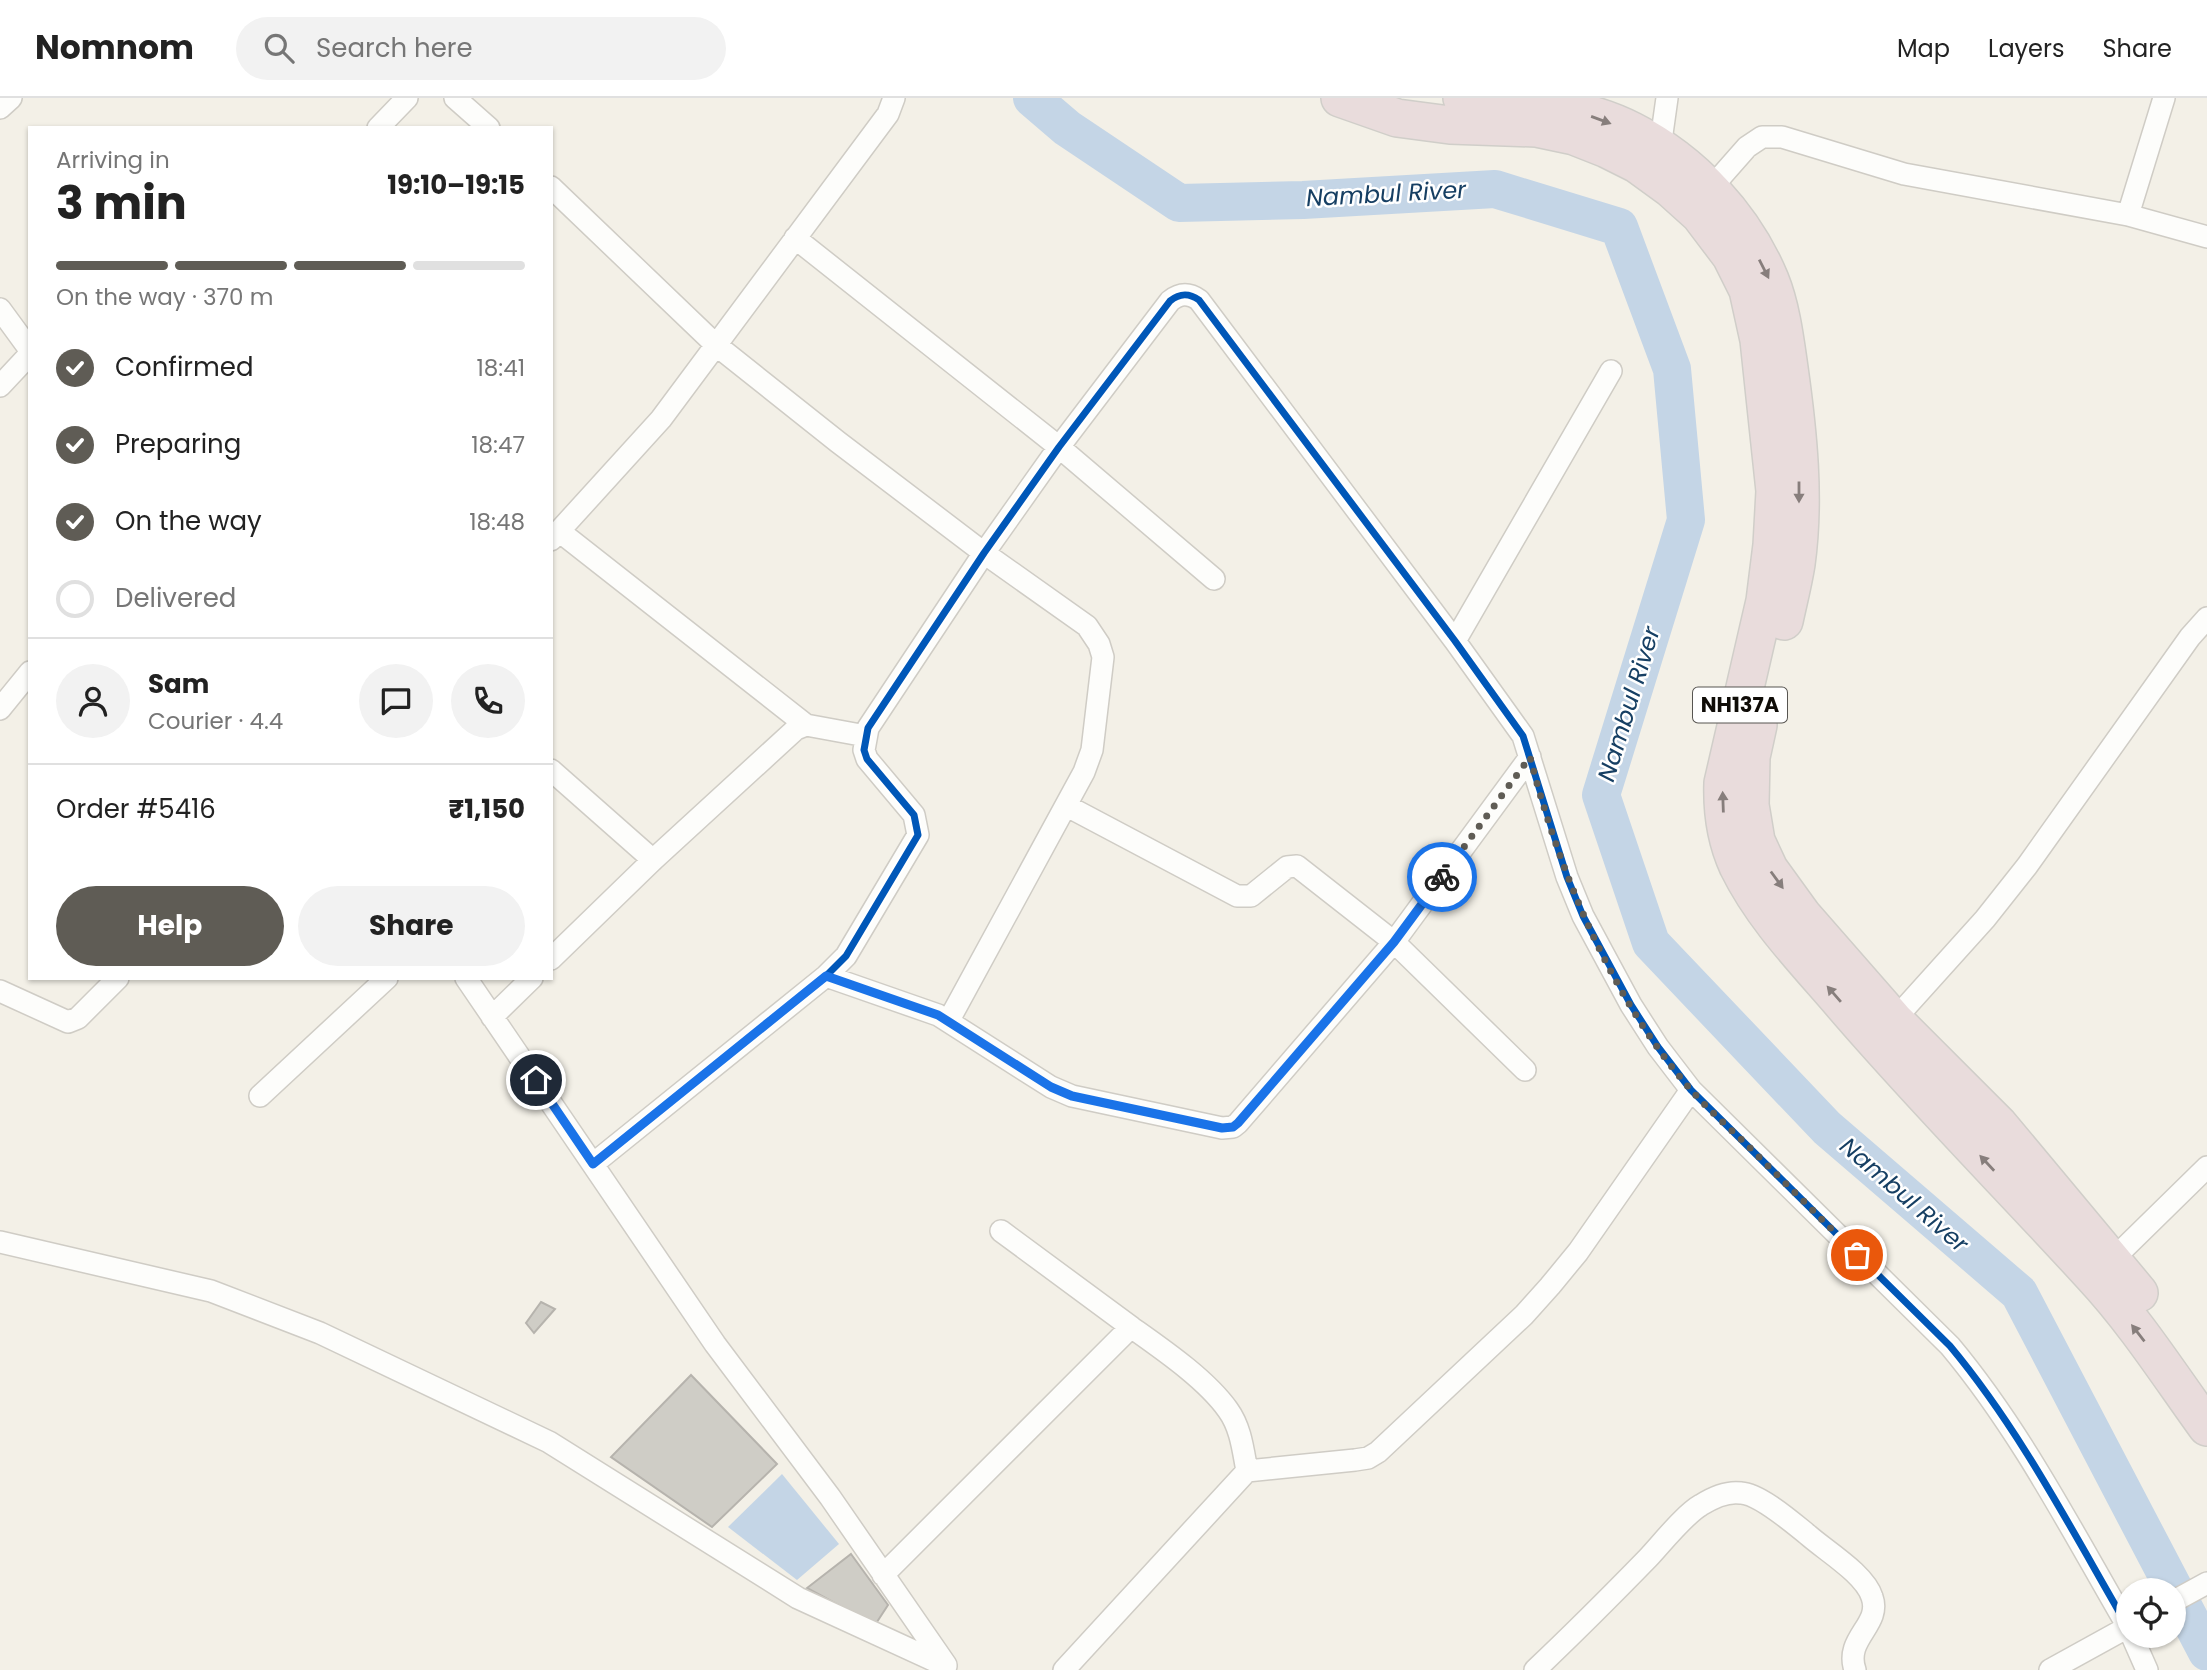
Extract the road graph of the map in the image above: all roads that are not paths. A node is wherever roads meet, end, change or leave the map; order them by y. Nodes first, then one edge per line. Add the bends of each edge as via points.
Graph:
1 (11, 98) edge
2 (408, 98) edge
3 (454, 98) edge
4 (894, 98) edge
5 (1340, 98) edge
6 (1462, 98) edge
7 (1667, 98) edge
8 (2164, 98) edge
9 (0, 108) edge
10 (1539, 110) edge
11 (380, 126) edge
12 (487, 126) edge
13 (1660, 148) junction
14 (553, 189) edge
15 (1710, 189) junction
16 (2128, 215) junction
17 (2207, 237) edge
18 (795, 238) junction
19 (0, 309) edge
20 (716, 345) junction
21 (28, 349) edge
22 (28, 354) edge
23 (1611, 371) dead end
24 (0, 386) edge
25 (1059, 447) junction
26 (555, 536) edge
27 (984, 552) junction
28 (1214, 579) dead end
29 (2207, 618) edge
30 (1455, 640) junction
31 (28, 674) edge
32 (0, 709) edge
33 (806, 725) junction
34 (866, 736) junction
35 (1530, 757) junction
36 (553, 772) edge
37 (1066, 806) junction
38 (653, 860) junction
39 (1394, 942) junction
40 (553, 957) edge
41 (826, 976) junction
42 (116, 980) edge
43 (385, 980) edge
44 (467, 980) edge
45 (530, 980) edge
46 (0, 991) edge
47 (492, 1017) junction
48 (949, 1020) junction
49 (1894, 1020) junction
50 (1525, 1070) dead end
51 (1691, 1090) junction
52 (260, 1096) dead end
53 (593, 1164) junction
54 (2207, 1167) edge
55 (1002, 1231) dead end
56 (0, 1242) edge
57 (2104, 1269) junction
58 (1131, 1327) junction
59 (2207, 1387) edge
60 (2207, 1427) edge
61 (1247, 1471) junction
62 (883, 1575) junction
63 (2207, 1583) edge
64 (2186, 1594) edge
65 (2116, 1606) edge
66 (2116, 1634) edge
67 (2137, 1648) edge
68 (947, 1668) edge
69 (1064, 1670) edge
70 (1535, 1670) edge
71 (1856, 1670) edge
72 (2050, 1670) edge
73 (2147, 1670) edge

1 - 9 street
2 - 11 street
3 - 12 street
4 - 18 street via 891,110
5 - 10 highway, NH137A via 1396,118 1450,125
6 - 10 highway, NH137A
7 - 13 street
8 - 16 street
10 -> 13 highway, NH137A via 1590,116 1631,130
57 -> 10 highway, NH137A via 1894,1064 1770,920 1738,866 1727,835 1723,783 1765,601 1775,491 1759,340 1748,290 1731,256 1700,215 1670,188 1637,164 1574,136
13 - 15 highway, NH137A
14 - 20 street
15 - 16 street via 1747,147 1762,137 1782,137 1904,174
15 -> 49 highway, NH137A via 1731,212 1771,281 1785,340 1800,466 1796,564 1751,757 1750,805 1756,841 1769,869 1803,916
16 - 17 street
18 - 20 street
18 - 25 street
19 - 21 street
20 - 26 street via 660,419
20 - 27 street
22 - 24 street
23 - 30 street
25 - 27 street
25 - 28 street
25 - 30 street via 1170,301 1176,296 1193,296
26 - 33 street
27 - 34 street
27 - 37 street via 1087,625 1099,644 1103,657 1092,750
29 - 49 street via 2027,866
30 - 35 street via 1523,736
31 - 32 street
33 - 34 street
33 - 38 street via 796,729
34 - 41 street via 867,759 914,815 918,835 846,956
35 - 39 street
35 - 51 street via 1583,916 1630,1005
36 - 38 street
37 - 39 street via 1237,896 1251,896 1287,867 1297,866
37 - 48 street
38 - 40 street
39 - 48 street via 1233,1127 1072,1096
39 - 50 street
41 - 48 street
41 - 53 street
42 - 46 street via 68,1022
43 - 52 street
44 - 47 street
45 - 47 street
47 - 53 street
49 - 57 highway, NH137A via 1999,1125
51 - 61 street via 1550,1286 1378,1452 1362,1459
51 - 65 street via 1950,1346 1981,1383
53 - 62 street
54 - 57 street
55 - 58 street
56 - 68 street via 211,1291 320,1333 549,1443 798,1598
57 - 59 highway, NH137A
60 -> 57 highway, NH137A via 2155,1354
58 - 61 street via 1174,1359 1227,1409 1238,1429
58 - 62 street
61 - 69 street
62 - 68 street
63 - 64 street
66 - 72 street
67 - 73 street
70 - 71 street via 1699,1505 1726,1493 1754,1496 1867,1584 1874,1600 1872,1618 1853,1647

